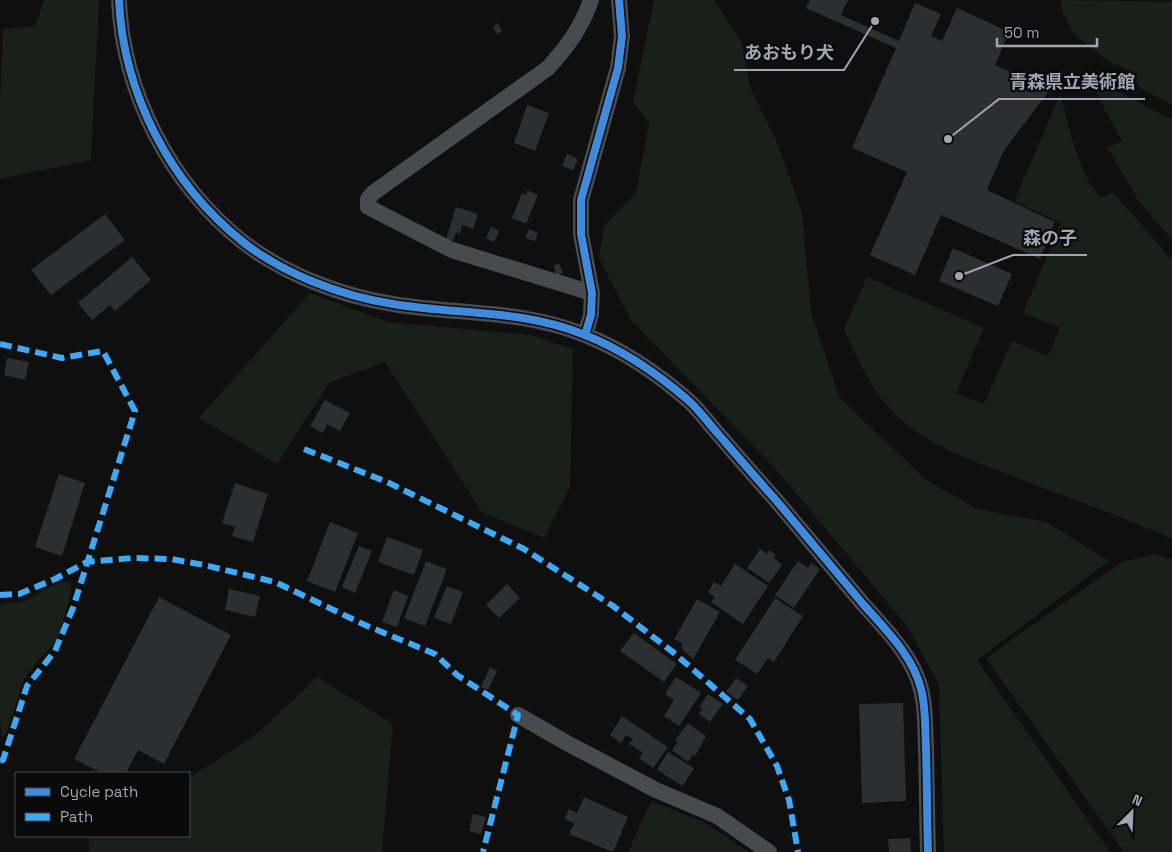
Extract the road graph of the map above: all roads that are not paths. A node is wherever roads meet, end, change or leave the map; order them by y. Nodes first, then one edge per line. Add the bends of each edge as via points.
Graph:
1 (119, 0) edge
2 (590, 0) edge
3 (619, 0) edge
4 (592, 293) junction
5 (585, 335) junction
6 (518, 715) dead end
7 (769, 852) edge
8 (928, 852) edge

1 - 5 street via 130,77 150,126 176,168 201,199 245,243 290,270 361,297 394,304 508,314 549,322
2 - 4 street via 584,21 548,68 373,193 368,199 368,206 452,250
3 - 4 street via 622,36 618,68 581,200 581,234
4 - 5 street via 591,315
5 - 8 street via 622,352 691,403 900,648 922,690
6 - 7 street via 656,790 717,816

